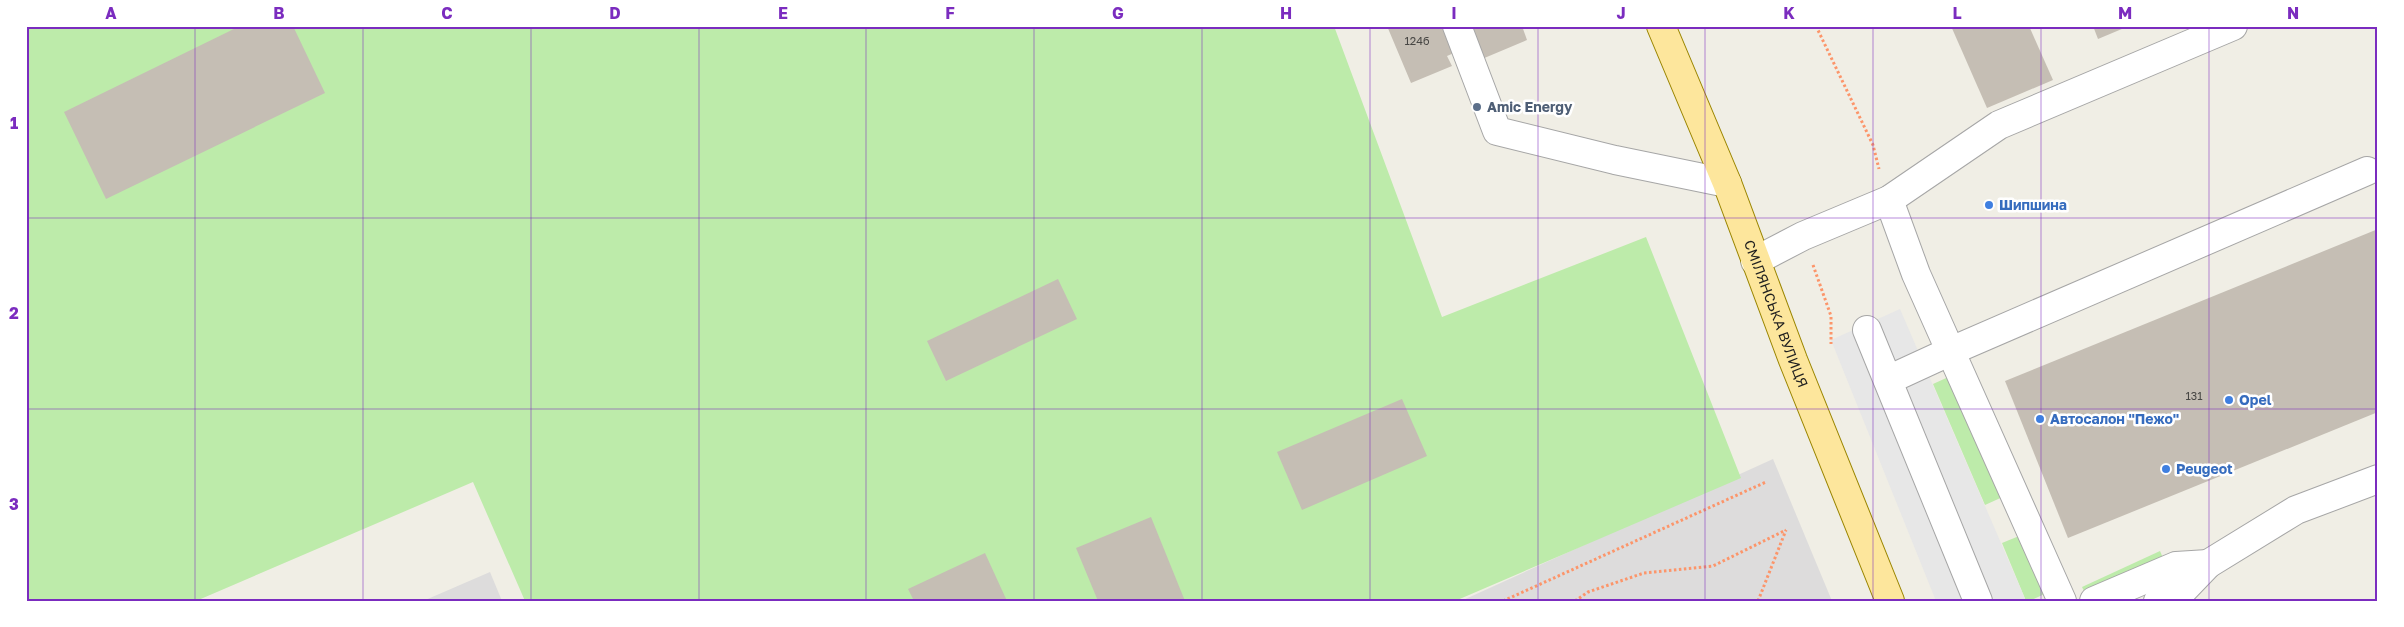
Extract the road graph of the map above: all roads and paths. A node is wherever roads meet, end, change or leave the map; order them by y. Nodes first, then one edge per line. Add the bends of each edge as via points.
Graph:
1 (1458, 26) edge
2 (1662, 26) edge
3 (1816, 26) edge
4 (2233, 26) edge
5 (2366, 171) dead end
6 (1727, 184) junction
7 (1889, 200) junction
8 (1804, 236) junction
9 (1755, 261) junction
10 (1867, 330) dead end
11 (1831, 344) dead end
12 (1951, 350) junction
13 (1888, 380) junction
14 (2378, 479) edge
15 (1766, 482) dead end
16 (2208, 564) junction
17 (1504, 601) edge
18 (1575, 601) edge
19 (1758, 601) edge
20 (1890, 601) edge
21 (1978, 601) edge
22 (2062, 601) edge
23 (2094, 601) edge
24 (2158, 601) edge

1 - 6 lane via 1497,131
2 - 6 main road, СМІЛЯНСЬКА ВУЛИЦЯ
3 - 7 path via 1873,145
4 - 7 lane via 2000,125
5 - 12 lane
6 - 9 main road, СМІЛЯНСЬКА ВУЛИЦЯ
7 - 8 lane
7 - 12 lane via 1916,274
8 - 9 lane
8 - 11 path via 1831,316
9 - 20 main road, СМІЛЯНСЬКА ВУЛИЦЯ
10 - 13 lane
12 - 13 lane
12 - 22 lane
13 - 21 lane
14 - 16 lane via 2296,510
15 - 17 path
16 - 23 lane via 2176,566
16 - 24 lane via 2183,590
18 - 19 path via 1588,592 1644,573 1712,566 1786,530

